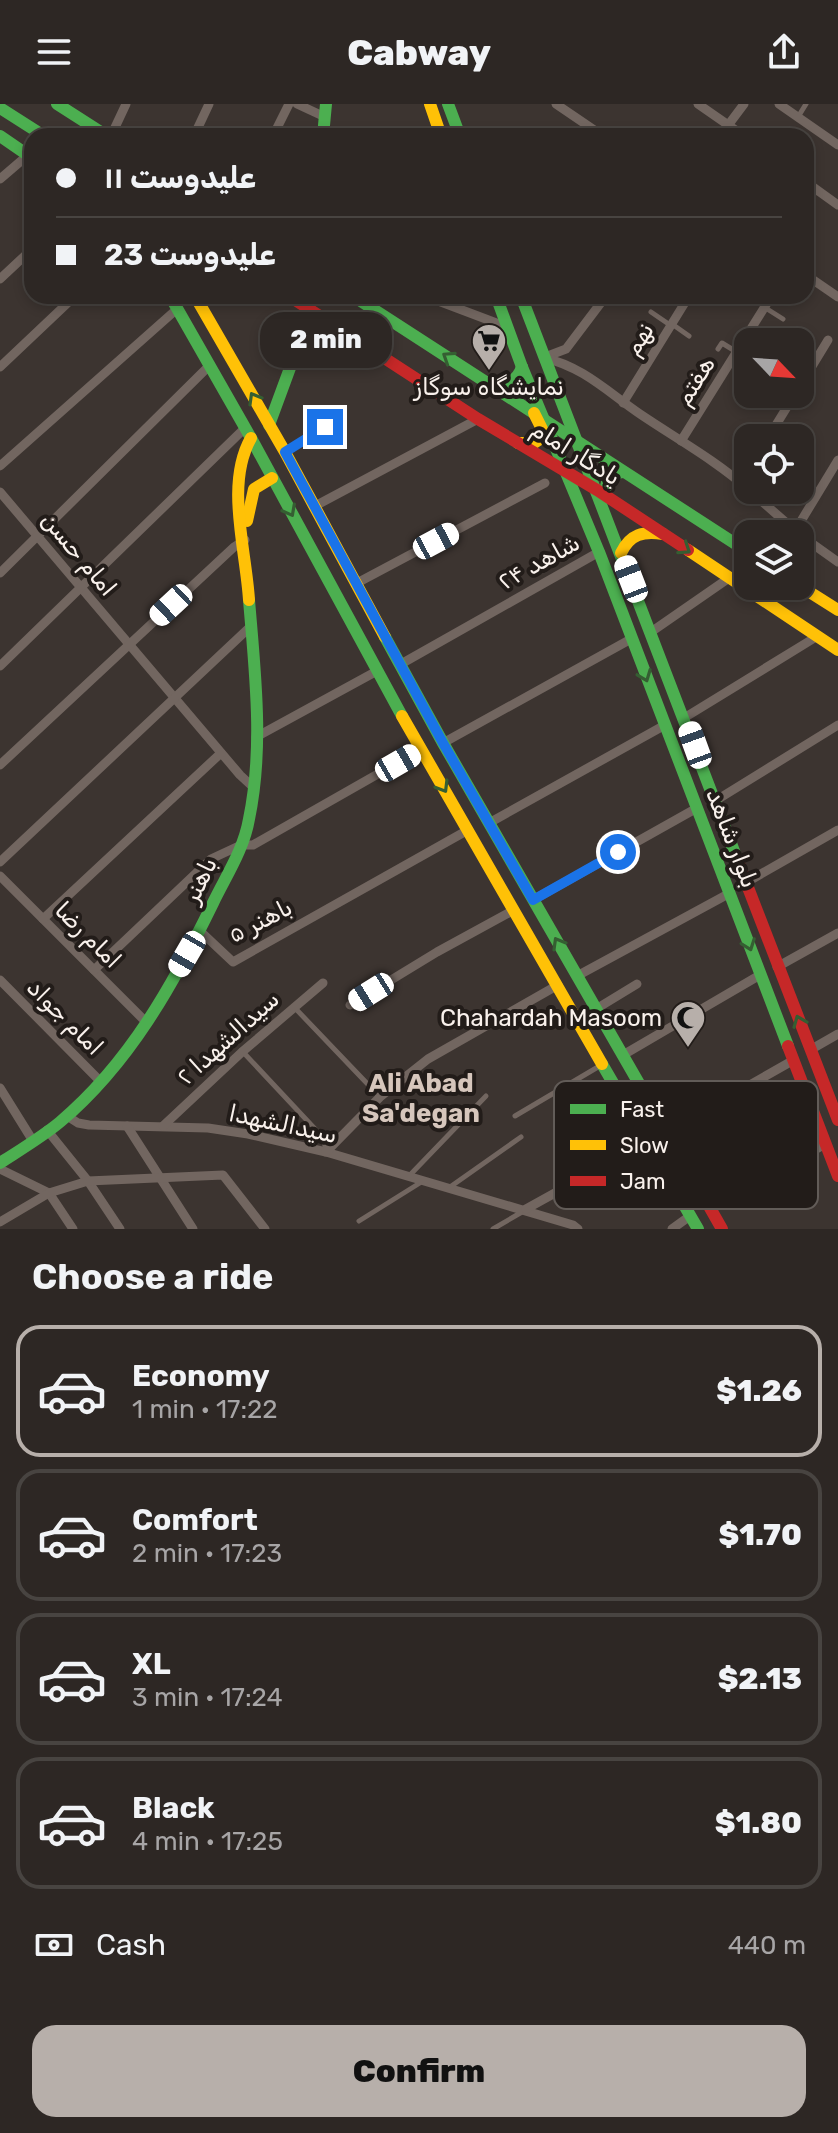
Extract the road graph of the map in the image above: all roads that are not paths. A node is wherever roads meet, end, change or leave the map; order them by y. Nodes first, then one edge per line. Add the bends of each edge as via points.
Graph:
1 (57, 104) edge
2 (126, 104) edge
3 (209, 104) edge
4 (289, 104) edge
5 (297, 104) edge
6 (430, 104) edge
7 (448, 104) edge
8 (556, 104) edge
9 (698, 104) edge
10 (744, 104) edge
11 (779, 104) edge
12 (806, 104) edge
13 (0, 108) edge
14 (326, 110) edge
15 (798, 117) junction
16 (729, 124) junction
17 (31, 128) edge
18 (96, 128) edge
19 (113, 128) edge
20 (198, 128) edge
21 (277, 128) edge
22 (438, 128) edge
23 (457, 128) edge
24 (591, 128) edge
25 (726, 128) edge
26 (734, 128) edge
27 (814, 128) edge
28 (814, 128) edge
29 (0, 136) edge
30 (838, 145) edge
31 (24, 152) edge
32 (24, 161) edge
33 (0, 179) edge
34 (814, 188) edge
35 (817, 190) junction
36 (814, 194) edge
37 (838, 205) edge
38 (24, 256) edge
39 (0, 279) edge
40 (814, 280) edge
41 (838, 297) edge
42 (67, 304) edge
43 (174, 304) edge
44 (200, 304) edge
45 (301, 304) edge
46 (365, 304) edge
47 (446, 304) edge
48 (499, 304) edge
49 (524, 304) edge
50 (600, 304) edge
51 (684, 304) edge
52 (765, 304) edge
53 (767, 304) edge
54 (177, 309) junction
55 (311, 311) junction
56 (651, 312) dead end
57 (783, 319) dead end
58 (672, 325) junction
59 (507, 327) junction
60 (753, 328) edge
61 (689, 336) dead end
62 (828, 340) dead end
63 (734, 347) edge
64 (718, 349) dead end
65 (544, 358) junction
66 (734, 361) edge
67 (814, 363) edge
68 (210, 365) junction
69 (0, 367) edge
70 (522, 367) junction
71 (492, 385) junction
72 (623, 403) junction
73 (538, 414) junction
74 (478, 419) junction
75 (269, 425) junction
76 (325, 427) dead end
77 (248, 433) junction
78 (681, 441) junction
79 (578, 442) junction
80 (518, 443) junction
81 (285, 452) junction
82 (838, 460) edge
83 (0, 466) edge
84 (623, 472) junction
85 (568, 473) junction
86 (734, 477) edge
87 (272, 478) junction
88 (545, 483) dead end
89 (0, 493) edge
90 (601, 493) junction
91 (765, 504) edge
92 (315, 506) junction
93 (783, 520) edge
94 (805, 520) edge
95 (663, 534) junction
96 (38, 537) junction
97 (245, 540) junction
98 (734, 543) edge
99 (814, 545) edge
100 (599, 552) junction
101 (621, 553) junction
102 (838, 562) edge
103 (0, 573) edge
104 (729, 578) junction
105 (357, 583) junction
106 (82, 589) junction
107 (814, 595) edge
108 (837, 609) edge
109 (250, 627) junction
110 (651, 632) junction
111 (816, 637) junction
112 (631, 639) junction
113 (129, 644) junction
114 (838, 650) edge
115 (401, 664) junction
116 (0, 666) edge
117 (377, 671) junction
118 (175, 699) junction
119 (684, 718) junction
120 (665, 725) junction
121 (838, 725) edge
122 (256, 737) junction
123 (443, 743) junction
124 (420, 750) junction
125 (221, 753) junction
126 (0, 765) edge
127 (253, 787) junction
128 (715, 801) junction
129 (697, 808) junction
130 (489, 823) junction
131 (468, 830) junction
132 (838, 830) edge
133 (241, 845) junction
134 (504, 848) junction
135 (485, 859) junction
136 (0, 862) edge
137 (0, 876) edge
138 (747, 882) junction
139 (730, 893) junction
140 (533, 900) junction
141 (514, 910) junction
142 (43, 919) junction
143 (200, 931) junction
144 (838, 933) edge
145 (777, 967) junction
146 (94, 970) junction
147 (760, 975) junction
148 (577, 976) junction
149 (0, 980) edge
150 (323, 983) dead end
151 (637, 984) dead end
152 (558, 985) junction
153 (350, 1005) dead end
154 (293, 1007) junction
155 (596, 1009) junction
156 (147, 1023) junction
157 (838, 1034) edge
158 (810, 1050) junction
159 (242, 1052) junction
160 (623, 1055) junction
161 (792, 1061) junction
162 (603, 1064) junction
163 (574, 1081) edge
164 (613, 1081) edge
165 (638, 1081) edge
166 (756, 1081) edge
167 (800, 1081) edge
168 (101, 1082) junction
169 (0, 1088) edge
170 (554, 1093) edge
171 (486, 1096) dead end
172 (380, 1097) junction
173 (67, 1116) junction
174 (515, 1116) dead end
175 (838, 1120) edge
176 (127, 1126) junction
177 (163, 1126) junction
178 (818, 1126) edge
179 (47, 1130) junction
180 (521, 1137) dead end
181 (33, 1141) junction
182 (825, 1144) junction
183 (818, 1148) edge
184 (326, 1152) junction
185 (0, 1163) edge
186 (0, 1169) edge
187 (838, 1176) edge
188 (408, 1177) junction
189 (159, 1179) junction
190 (88, 1181) junction
191 (423, 1181) junction
192 (449, 1187) junction
193 (49, 1193) junction
194 (554, 1193) edge
195 (526, 1209) junction
196 (686, 1209) edge
197 (711, 1209) edge
198 (690, 1216) junction
199 (359, 1221) dead end
200 (0, 1222) edge
201 (721, 1228) edge
202 (73, 1229) edge
203 (120, 1229) edge
204 (193, 1229) edge
205 (265, 1229) edge
206 (493, 1229) edge
207 (578, 1229) edge
208 (672, 1229) edge
209 (698, 1229) edge

1 - 18 main road
2 - 19 street
3 - 20 street
4 - 21 street
5 - 14 street
6 - 22 main road
7 - 23 main road
8 - 24 street
9 - 16 street
10 - 16 street
11 - 15 street
12 - 15 lane
13 - 17 main road
15 - 27 street
16 - 25 street
16 - 26 street
28 - 30 street
29 - 31 main road
32 - 33 street
34 - 35 street
35 - 36 lane
35 - 37 street
38 - 39 street
40 - 41 street
42 - 69 street
43 - 54 main road
75 -> 44 main road
45 - 55 main road, یادگار امام
71 -> 46 main road, یادگار امام
47 - 59 street
48 - 59 main road, بلوار شاهد
49 - 65 main road, بلوار شاهد
50 - 65 street via 566,349
51 - 58 street, نهم
52 - 60 street, هفتم
53 - 57 lane
54 - 68 main road
54 - 83 street
55 - 74 main road, یادگار امام
55 - 75 main road
56 - 58 lane
58 - 61 lane
58 - 72 street, نهم
59 - 70 main road, بلوار شاهد
62 - 67 street
63 - 64 lane via 722,343
65 - 72 street via 575,367
65 - 79 main road, بلوار شاهد
66 - 78 street, هفتم
68 - 77 main road
68 - 96 street
70 - 71 main road via 509,384
70 - 73 main road, بلوار شاهد
71 - 73 main road, یادگار امام
72 - 78 street
73 - 79 main road, یادگار امام
73 - 80 main road via 541,435 534,443
73 - 85 main road, بلوار شاهد
74 - 80 main road, یادگار امام
74 - 92 street
75 - 81 main road
76 - 81 lane
77 - 87 main road
77 - 97 main road, باهنر via 239,462
77 - 106 street
78 - 86 street
79 - 84 main road, یادگار امام
79 - 90 main road, بلوار شاهد
80 - 85 main road, یادگار امام
81 - 92 main road
82 - 94 street
84 - 90 main road via 608,477
84 - 98 main road, یادگار امام
85 - 90 main road, یادگار امام
85 - 100 main road, بلوار شاهد
87 - 97 main road, باهنر via 254,489
87 -> 117 main road
88 - 105 street
89 - 96 street, امام حسن
90 - 95 main road, یادگار امام
90 - 101 main road, بلوار شاهد
91 - 93 street
92 - 105 main road
95 - 101 main road via 632,536
95 -> 104 main road, یادگار امام
96 - 103 street
96 - 106 street, امام حسن
97 - 109 main road, باهنر
97 - 113 street
99 - 102 street
100 - 112 main road, بلوار شاهد
100 - 115 street, شاهد ۲۴
101 - 110 main road, بلوار شاهد
104 - 110 street
104 - 111 main road, یادگار امام
105 - 115 main road
106 - 113 street, امام حسن
106 - 116 street
107 - 108 main road
109 - 118 street
109 - 122 main road, باهنر
110 - 119 main road, بلوار شاهد
111 - 114 main road, یادگار امام
111 - 119 street
112 -> 120 main road, بلوار شاهد
112 - 123 street
113 - 118 street, امام حسن
113 - 126 street
115 - 123 main road
117 - 122 street
117 - 124 main road
118 - 125 street, امام حسن
118 - 136 street
119 - 128 main road, بلوار شاهد
120 - 129 main road, بلوار شاهد
120 - 130 street
121 - 128 street
122 - 127 main road, باهنر
123 - 130 main road
124 -> 131 main road
124 - 133 street via 253,845
125 - 127 street, امام حسن
125 - 142 street
127 - 133 main road, باهنر
128 - 138 main road, بلوار شاهد
129 - 139 main road, بلوار شاهد
129 - 140 street
130 - 134 main road
131 - 135 main road
131 - 143 street, باهنر ۵ via 233,962
132 - 138 street
133 - 143 main road, باهنر
133 - 146 street via 211,859
134 - 135 main road
134 - 140 main road
135 - 141 main road
137 - 142 street, امام رضا
138 - 145 main road, بلوار شاهد
139 -> 147 main road, بلوار شاهد
139 - 148 street
148 -> 140 main road
141 - 152 main road
141 - 153 street
142 - 146 street, امام رضا
143 - 156 main road, باهنر
144 - 145 street
158 -> 145 main road, بلوار شاهد
146 - 156 street, امام رضا
147 - 160 street
147 - 161 main road, بلوار شاهد
148 - 155 main road
149 - 168 street, امام جواد
150 - 154 street, سیدالشهدا ۲
151 - 155 street
152 - 162 main road
152 - 172 street via 428,1059
154 - 159 street, سیدالشهدا ۲
154 - 172 lane
155 - 160 main road
156 - 168 main road, باهنر
157 - 158 street
158 - 175 main road, بلوار شاهد
159 - 177 street, سیدالشهدا ۲
159 - 184 lane via 316,1130
160 - 165 main road
161 - 166 street
161 - 167 main road, بلوار شاهد
162 - 163 lane
162 - 164 main road
168 - 173 main road, باهنر
169 - 181 street
170 - 174 lane
171 - 188 lane
172 - 184 street
173 - 176 street, سیدالشهدا via 89,1125
173 - 179 main road, باهنر
176 - 177 street, سیدالشهدا
176 - 189 street
177 - 184 street, سیدالشهدا via 248,1134
178 - 182 main road, بلوار شاهد
179 - 181 main road, باهنر
179 - 190 street
180 - 192 lane
181 - 185 main road, باهنر
182 - 183 street
182 - 187 main road, بلوار شاهد
184 - 188 street, سیدالشهدا
186 - 193 street
188 - 191 street, سیدالشهدا
189 - 190 street
189 - 204 street
189 - 205 street via 223,1175
190 - 193 street
190 - 203 street
191 - 192 street, سیدالشهدا
191 - 199 lane
192 - 195 street, سیدالشهدا
193 - 200 street
193 - 202 street
194 - 195 street
195 - 206 lane
195 - 207 street, سیدالشهدا
196 - 198 main road
197 - 201 main road
198 - 208 street
198 - 209 main road

